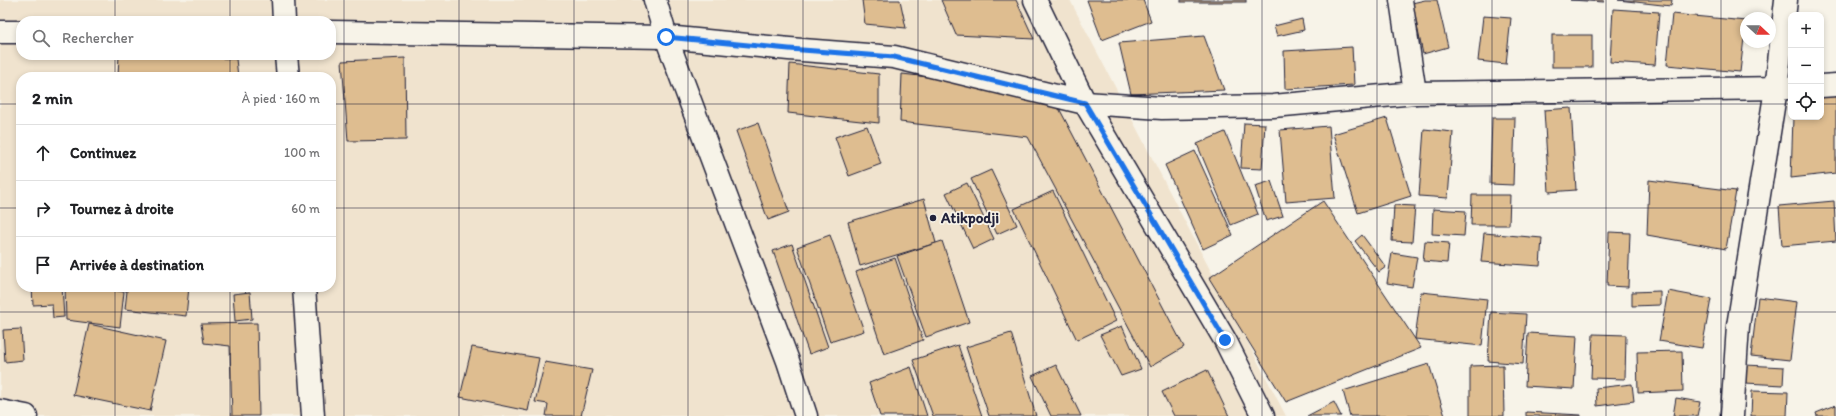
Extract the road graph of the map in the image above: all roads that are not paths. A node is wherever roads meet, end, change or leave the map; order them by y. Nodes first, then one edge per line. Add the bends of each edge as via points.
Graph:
1 (283, 0) edge
2 (655, 0) edge
3 (1035, 0) edge
4 (1401, 0) edge
5 (1786, 0) edge
6 (284, 16) edge
7 (0, 32) edge
8 (16, 32) edge
9 (336, 32) edge
10 (666, 37) junction
11 (286, 60) edge
12 (288, 72) edge
13 (1836, 85) edge
14 (1824, 86) edge
15 (1783, 88) edge
16 (1415, 93) junction
17 (1085, 103) junction
18 (304, 292) edge
19 (0, 411) edge
20 (26, 416) edge
21 (313, 416) edge
22 (806, 416) edge
23 (1263, 416) edge
24 (1732, 416) edge

1 - 6 street
2 - 10 street
3 - 17 street
4 - 16 street
5 - 15 street
7 - 8 street
9 - 10 street
10 - 17 street via 894,57
10 - 22 street via 788,361
11 - 12 street
13 - 14 street
15 - 16 street
15 - 24 street via 1738,326
16 - 17 street via 1273,106 1162,108
17 - 23 street via 1225,340
18 - 21 street
19 - 20 street

